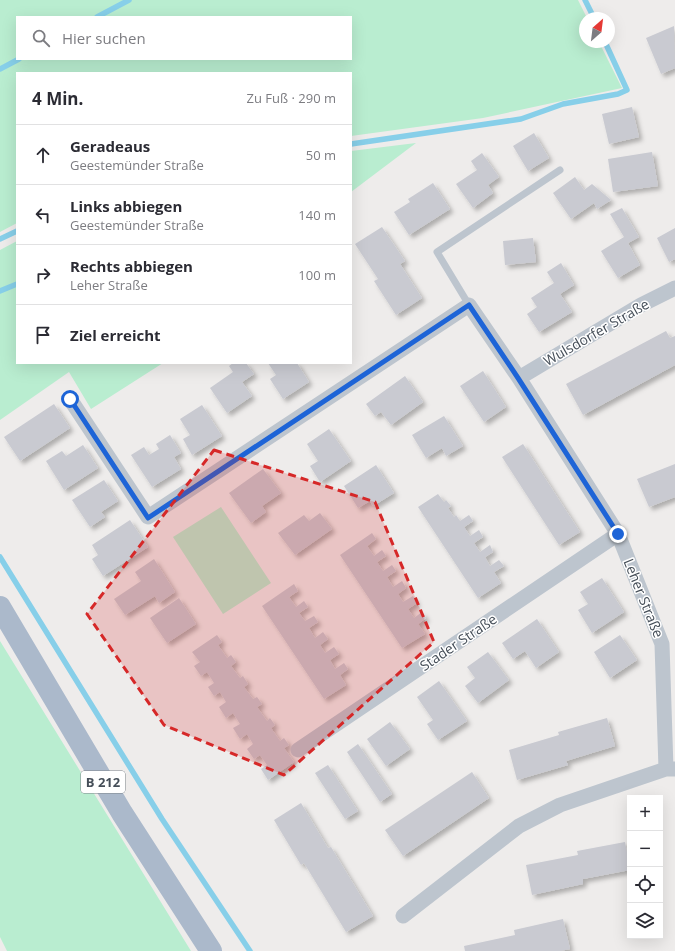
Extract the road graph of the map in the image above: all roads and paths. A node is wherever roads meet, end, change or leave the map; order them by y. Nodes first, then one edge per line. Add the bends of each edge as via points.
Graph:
1 (560, 170) dead end
2 (675, 288) edge
3 (469, 305) junction
4 (518, 378) junction
5 (70, 399) dead end
6 (618, 534) junction
7 (0, 607) edge
8 (298, 750) dead end
9 (671, 768) edge
10 (403, 916) dead end
11 (211, 951) edge

1 - 3 lane via 437,252
2 - 4 street, Wulsdorfer Straße via 641,305
3 - 4 street, Leher Straße
3 - 5 street via 148,518
4 - 6 street, Leher Straße
6 - 8 street, Stader Straße
6 - 9 street, Leher Straße via 662,644
7 - 11 main road, B 212 via 122,813
9 - 10 street via 560,805 519,826

